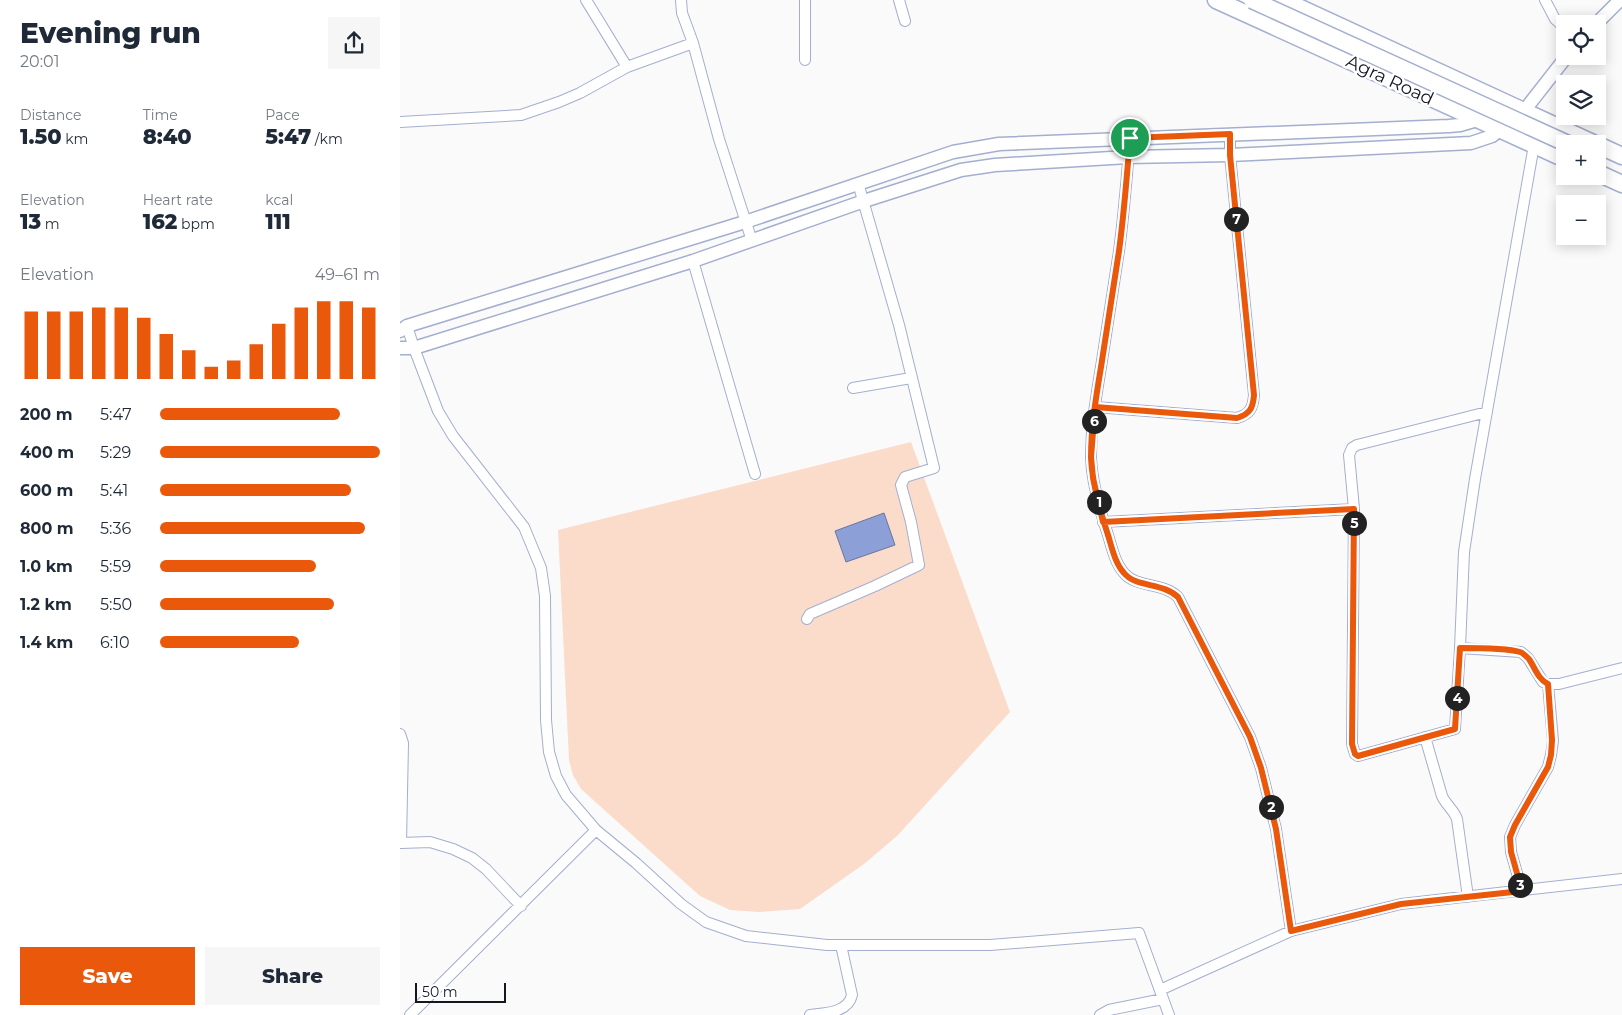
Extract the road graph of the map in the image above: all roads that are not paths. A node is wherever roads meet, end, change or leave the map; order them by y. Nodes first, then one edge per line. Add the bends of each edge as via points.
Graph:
1 (586, 0) edge
2 (681, 0) edge
3 (805, 0) edge
4 (899, 0) edge
5 (1216, 0) edge
6 (1252, 0) edge
7 (1283, 0) edge
8 (1545, 0) edge
9 (1620, 0) edge
10 (1605, 15) edge
11 (905, 20) dead end
12 (1556, 20) edge
13 (693, 43) junction
14 (805, 60) dead end
15 (1562, 65) edge
16 (628, 67) junction
17 (1507, 103) junction
18 (1531, 114) junction
19 (1478, 120) junction
20 (400, 122) edge
21 (1500, 130) junction
22 (1230, 134) junction
23 (1576, 135) edge
24 (1130, 138) junction
25 (1556, 139) edge
26 (1534, 145) junction
27 (1606, 149) edge
28 (1230, 155) junction
29 (1556, 155) edge
30 (1622, 156) edge
31 (1128, 157) junction
32 (1606, 161) edge
33 (1622, 168) edge
34 (1606, 177) edge
35 (858, 183) junction
36 (1622, 184) edge
37 (864, 201) junction
38 (745, 222) junction
39 (752, 241) junction
40 (693, 261) junction
41 (403, 328) edge
42 (400, 348) edge
43 (414, 348) junction
44 (911, 378) junction
45 (853, 388) dead end
46 (1095, 407) junction
47 (1487, 412) junction
48 (756, 474) dead end
49 (1354, 509) junction
50 (1103, 522) junction
51 (807, 620) dead end
52 (1460, 648) junction
53 (1622, 668) edge
54 (1548, 684) junction
55 (400, 734) edge
56 (1425, 737) junction
57 (596, 830) junction
58 (1622, 879) edge
59 (1522, 891) junction
60 (1468, 897) junction
61 (521, 906) junction
62 (1291, 931) junction
63 (841, 945) junction
64 (1162, 994) junction
65 (410, 1015) edge
66 (810, 1015) edge
67 (1100, 1015) edge
68 (1169, 1015) edge

1 - 16 street
2 - 13 street via 682,13
3 - 14 street
4 - 11 street
5 - 19 highway, Agra Road
6 - 25 highway, bridge
7 - 17 highway, Agra Road
8 - 12 street
9 - 10 street
13 - 16 street
13 - 38 street
15 - 18 street
16 - 20 street via 573,96 521,115
17 - 18 highway, Agra Road
17 - 19 street
18 - 21 street
18 - 23 highway, Agra Road
18 - 26 street
19 - 21 highway, Agra Road
19 - 22 street via 1449,126
21 - 26 highway, Agra Road
21 - 28 street via 1471,143
22 - 24 street
22 - 28 street
24 - 31 street
24 - 35 street via 978,147
26 - 29 highway, Agra Road
26 - 47 street
27 - 30 highway, Agra Road
28 - 31 street
28 - 46 street via 1254,395 1250,412 1237,418
31 - 37 street via 961,170
31 - 46 street via 1119,251
32 - 33 highway
34 - 36 highway
35 - 37 street
35 - 38 street
37 - 39 street
37 - 44 street
38 - 39 street
38 - 41 street
39 - 40 street
40 - 43 street
40 - 48 street
41 - 43 street
42 - 43 street
43 - 57 street via 438,411 453,436 524,527 541,568 545,596 549,752 566,795
44 - 45 street
44 - 51 street via 934,468 905,477 900,485 919,565 810,614
46 - 50 street via 1092,464
47 - 49 street via 1352,448 1349,455
47 - 52 street via 1464,552
49 - 50 street
49 - 56 street via 1353,750 1362,756
50 - 62 street via 1116,558 1129,578 1172,591 1178,597 1250,737 1276,829
52 - 54 street via 1521,652
52 - 56 street via 1455,729
53 - 54 street
54 - 59 street via 1551,755 1548,767 1510,837
55 - 61 street via 403,743 401,843 430,842 472,858
56 - 60 street via 1442,796 1457,819
57 - 61 street
57 - 63 street via 706,922 746,936
58 - 59 street
59 - 60 street
60 - 62 street via 1401,904
61 - 65 street
62 - 64 street
63 - 64 street via 990,945 1139,933
63 - 66 street via 852,995 850,1001 842,1009
64 - 67 street
64 - 68 street

